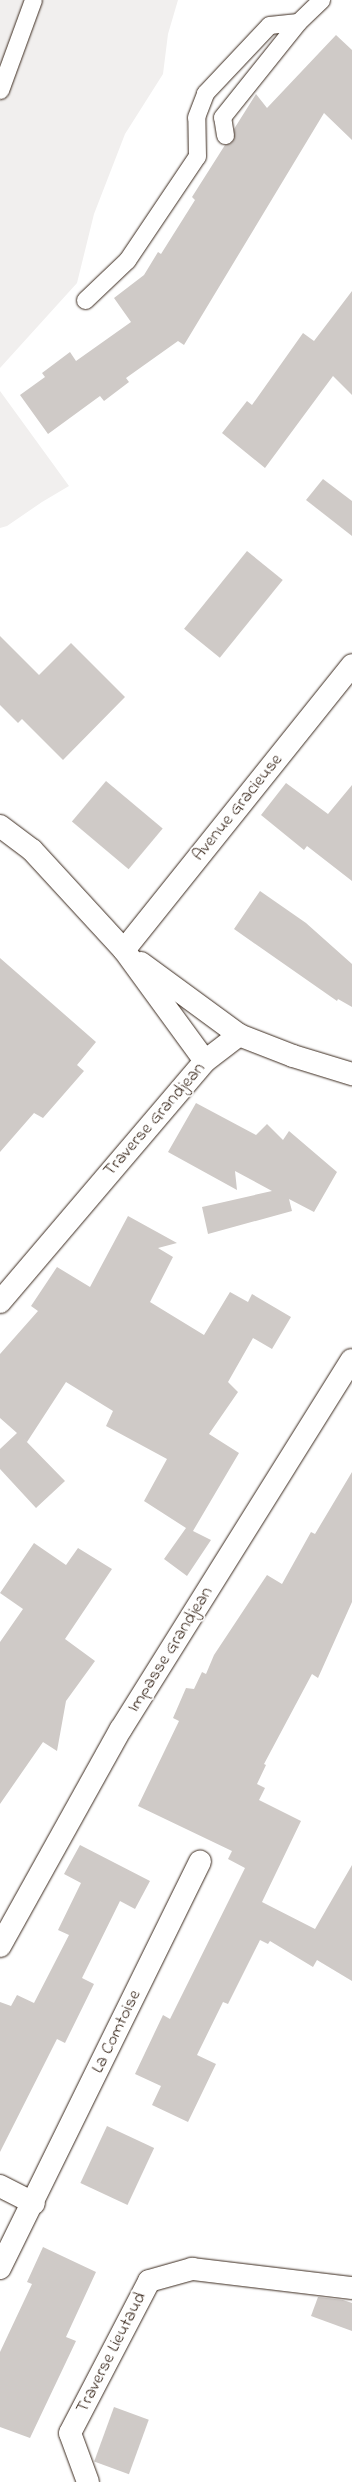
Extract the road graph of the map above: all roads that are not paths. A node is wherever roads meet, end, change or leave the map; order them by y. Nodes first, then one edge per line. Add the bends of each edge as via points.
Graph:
1 (33, 0) edge
2 (321, 0) edge
3 (298, 22) junction
4 (0, 90) edge
5 (225, 135) dead end
6 (84, 300) dead end
7 (352, 665) edge
8 (0, 826) edge
9 (124, 950) junction
10 (239, 1035) junction
11 (205, 1061) junction
12 (352, 1074) edge
13 (0, 1302) edge
14 (352, 1360) edge
15 (200, 1862) dead end
16 (0, 1946) edge
17 (0, 2186) edge
18 (34, 2203) junction
19 (0, 2268) edge
20 (352, 2288) edge
21 (88, 2482) edge

1 - 4 lane
2 - 3 lane
3 - 5 lane via 282,45 222,116
3 - 6 lane via 269,25 205,93 196,117 197,156 127,260
7 - 9 street, Avenue Gracieuse
8 - 9 street via 32,850
9 - 10 street
9 - 11 street
10 - 11 street, Traverse Grandjean
10 - 12 street via 293,1056
11 - 13 street, Traverse Grandjean
14 - 16 street, Impasse Grandjean via 121,1729
15 - 18 street, La Comtoise
17 - 18 street
18 - 19 street, La Comtoise
20 - 21 street, Traverse Lieutaud via 192,2269 149,2281 70,2433

